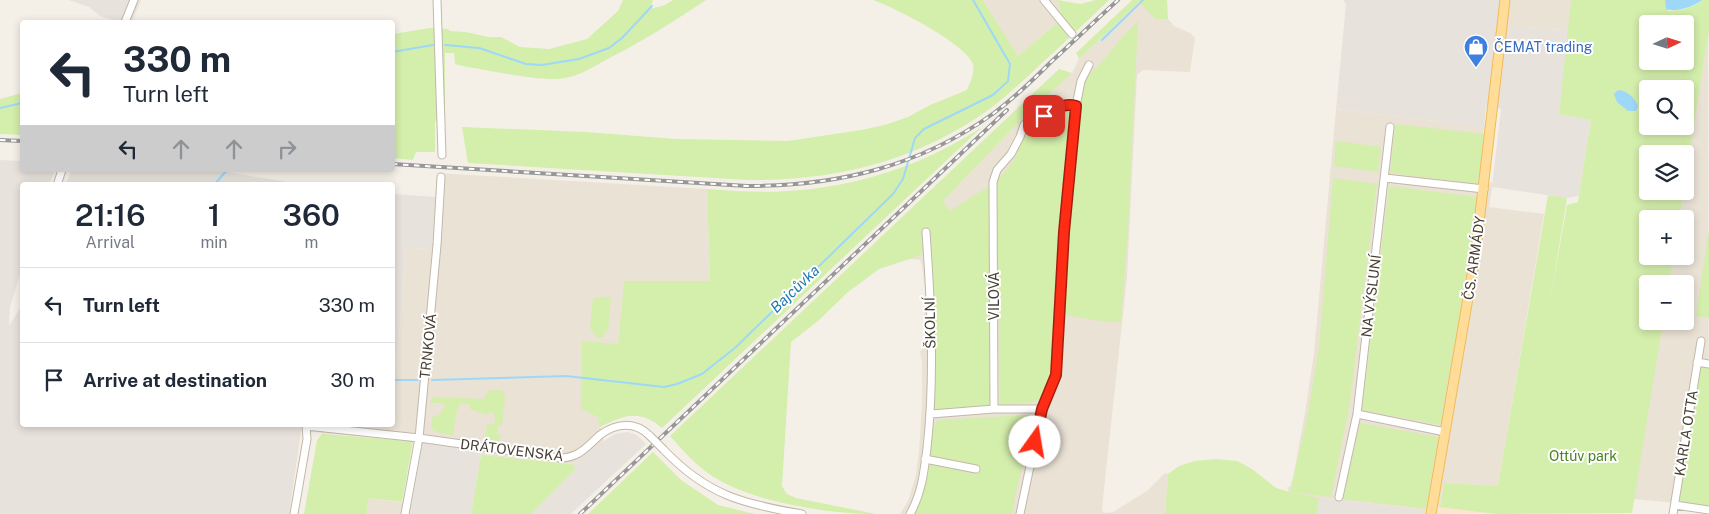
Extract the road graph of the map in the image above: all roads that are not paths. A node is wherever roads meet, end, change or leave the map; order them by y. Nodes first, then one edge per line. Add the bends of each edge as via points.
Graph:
1 (134, 0) edge
2 (437, 0) edge
3 (1044, 0) edge
4 (1505, 0) edge
5 (126, 20) edge
6 (1072, 34) dead end
7 (1089, 65) dead end
8 (1076, 106) junction
9 (1390, 127) dead end
10 (442, 155) dead end
11 (441, 177) dead end
12 (1385, 178) junction
13 (1484, 190) junction
14 (926, 232) dead end
15 (1701, 341) dead end
16 (1697, 362) junction
17 (1709, 364) edge
18 (994, 409) junction
19 (1042, 409) junction
20 (931, 414) junction
21 (1356, 414) junction
22 (306, 427) edge
23 (315, 427) edge
24 (1445, 432) junction
25 (419, 438) junction
26 (925, 460) junction
27 (976, 469) dead end
28 (1339, 497) dead end
29 (1675, 505) junction
30 (1709, 510) edge
31 (294, 514) edge
32 (405, 514) edge
33 (802, 514) edge
34 (910, 514) edge
35 (1020, 514) edge
36 (1431, 514) edge
37 (1673, 514) edge

1 - 5 street
2 - 10 street
3 - 6 street
4 - 13 main road, ČS. ARMÁDY
7 - 8 street
8 - 18 street, VILOVÁ via 1063,106 1028,121 1011,154 997,170 993,182
8 - 19 street via 1064,232 1056,375
9 - 12 street, NA VÝSLUNÍ
11 - 25 street, TRNKOVÁ via 438,245
12 - 13 street
12 - 21 street, NA VÝSLUNÍ
13 - 24 main road, ČS. ARMÁDY via 1466,318
14 - 20 street, ŠKOLNÍ via 931,312
15 - 16 street, KARLA OTTA
16 - 17 street
16 - 29 street, KARLA OTTA
18 - 19 street
18 - 20 street
19 - 35 street
20 - 26 street, ŠKOLNÍ
21 - 24 street
21 - 28 street, NA VÝSLUNÍ
22 - 31 street via 307,439
23 - 25 street, DRÁTOVENSKÁ
24 - 36 main road, ČS. ARMÁDY
25 - 32 street, TRNKOVÁ
25 - 33 street, DRÁTOVENSKÁ, bridge via 560,458 579,453 606,431 620,426 636,426 694,477 720,493
26 - 27 street
26 - 34 street, ŠKOLNÍ via 919,494
29 - 30 street
29 - 37 street, KARLA OTTA

